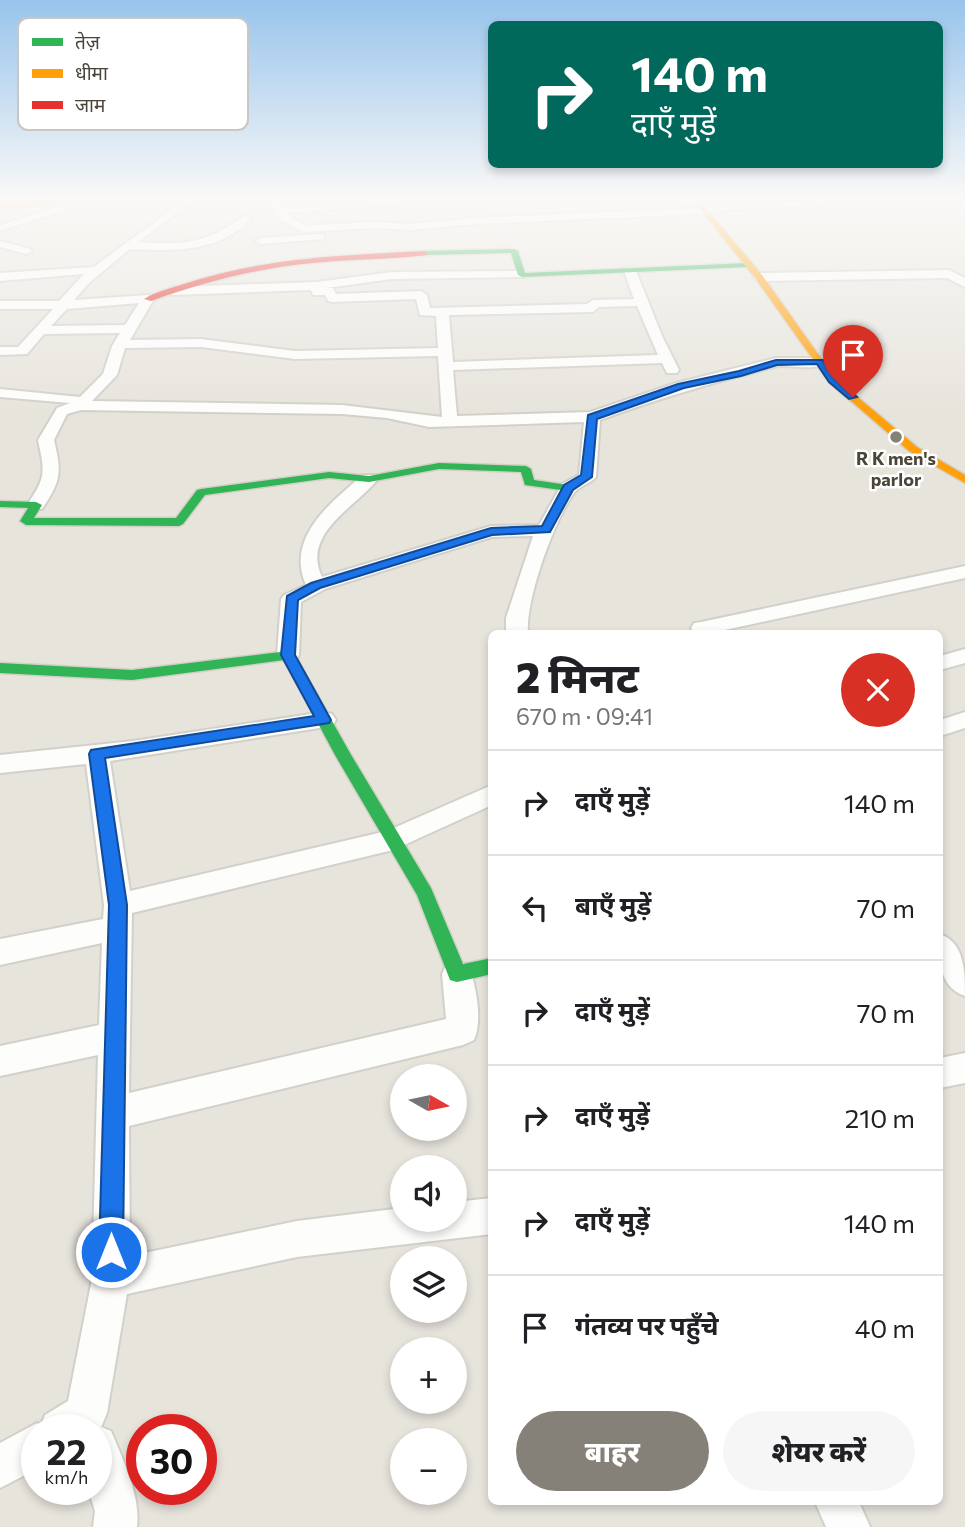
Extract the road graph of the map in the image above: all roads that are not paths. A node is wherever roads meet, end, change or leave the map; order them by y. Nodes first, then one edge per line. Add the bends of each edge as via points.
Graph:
1 (80, 271) edge
2 (96, 271) edge
3 (246, 271) edge
4 (521, 271) edge
5 (623, 271) edge
6 (630, 271) edge
7 (753, 271) edge
8 (770, 271) edge
9 (522, 275) junction
10 (0, 277) edge
11 (965, 283) edge
12 (317, 285) junction
13 (173, 291) junction
14 (148, 299) junction
15 (641, 302) junction
16 (0, 305) edge
17 (63, 305) junction
18 (442, 312) junction
19 (130, 329) junction
20 (42, 330) junction
21 (121, 344) junction
22 (0, 351) edge
23 (16, 351) junction
24 (445, 359) junction
25 (665, 359) junction
26 (820, 362) junction
27 (0, 366) edge
28 (681, 386) junction
29 (0, 393) edge
30 (80, 405) junction
31 (592, 417) junction
32 (450, 421) junction
33 (369, 479) junction
34 (965, 481) edge
35 (568, 488) junction
36 (0, 504) edge
37 (36, 505) junction
38 (546, 530) junction
39 (965, 572) edge
40 (315, 586) junction
41 (701, 628) dead end
42 (517, 630) edge
43 (288, 655) junction
44 (965, 656) edge
45 (943, 662) edge
46 (0, 668) edge
47 (324, 720) junction
48 (965, 720) edge
49 (943, 727) edge
50 (97, 754) junction
51 (0, 764) edge
52 (488, 796) edge
53 (393, 840) junction
54 (118, 916) junction
55 (943, 950) edge
56 (0, 952) edge
57 (488, 967) edge
58 (457, 974) junction
59 (965, 983) edge
60 (115, 1036) junction
61 (0, 1061) edge
62 (965, 1068) edge
63 (943, 1072) edge
64 (112, 1114) junction
65 (488, 1216) edge
66 (111, 1279) junction
67 (86, 1414) edge
68 (21, 1454) edge
69 (0, 1467) edge
70 (112, 1499) edge
71 (838, 1505) edge
72 (115, 1527) edge
73 (848, 1527) edge

1 - 10 street
2 - 17 street
3 - 13 street
4 - 9 street
5 - 9 street
6 - 15 street
7 - 26 street
8 - 11 street via 949,274
9 - 12 street via 420,275
12 - 13 street
12 - 18 street via 317,292 329,291 332,298 421,295 425,312
13 - 14 street
14 - 17 street
14 - 19 street
15 - 18 street via 593,304 593,308
15 - 25 street
16 - 17 street
17 - 20 street
18 - 24 street
19 - 20 street
19 - 21 street
20 - 23 street via 22,351
21 - 24 street via 201,343 295,355
21 - 30 street via 110,375
22 - 23 street
23 - 27 street
24 - 25 street
24 - 32 street
25 - 28 street
26 - 28 street via 776,362
26 - 34 street via 832,380 913,449
28 - 31 street
29 - 30 street via 74,399
30 - 32 street via 305,409
30 - 37 street via 62,411 46,440 51,482
31 - 32 street
31 - 35 street via 587,477
33 - 35 street via 439,466 484,466 526,469 529,483
33 - 37 street via 329,475 201,492 179,522 26,521
33 - 40 street via 325,518 307,553
35 - 38 street
36 - 37 street
38 - 40 street via 491,532
38 - 42 street via 516,618
39 - 41 street
40 - 43 street via 291,598
43 - 46 street via 132,675
43 - 47 street
44 - 45 street
47 - 50 street
47 - 53 street
48 - 49 street
50 - 51 street
50 - 54 street
52 - 53 street
53 - 54 street
53 - 58 street via 425,893
54 - 56 street
54 - 60 street
55 - 59 street
57 - 58 street
58 - 64 street via 463,1030
60 - 61 street
60 - 64 street
62 - 63 street
64 - 66 street
65 - 66 street via 297,1239
66 - 67 street
68 - 69 street
70 - 72 street via 117,1511
71 - 73 street

